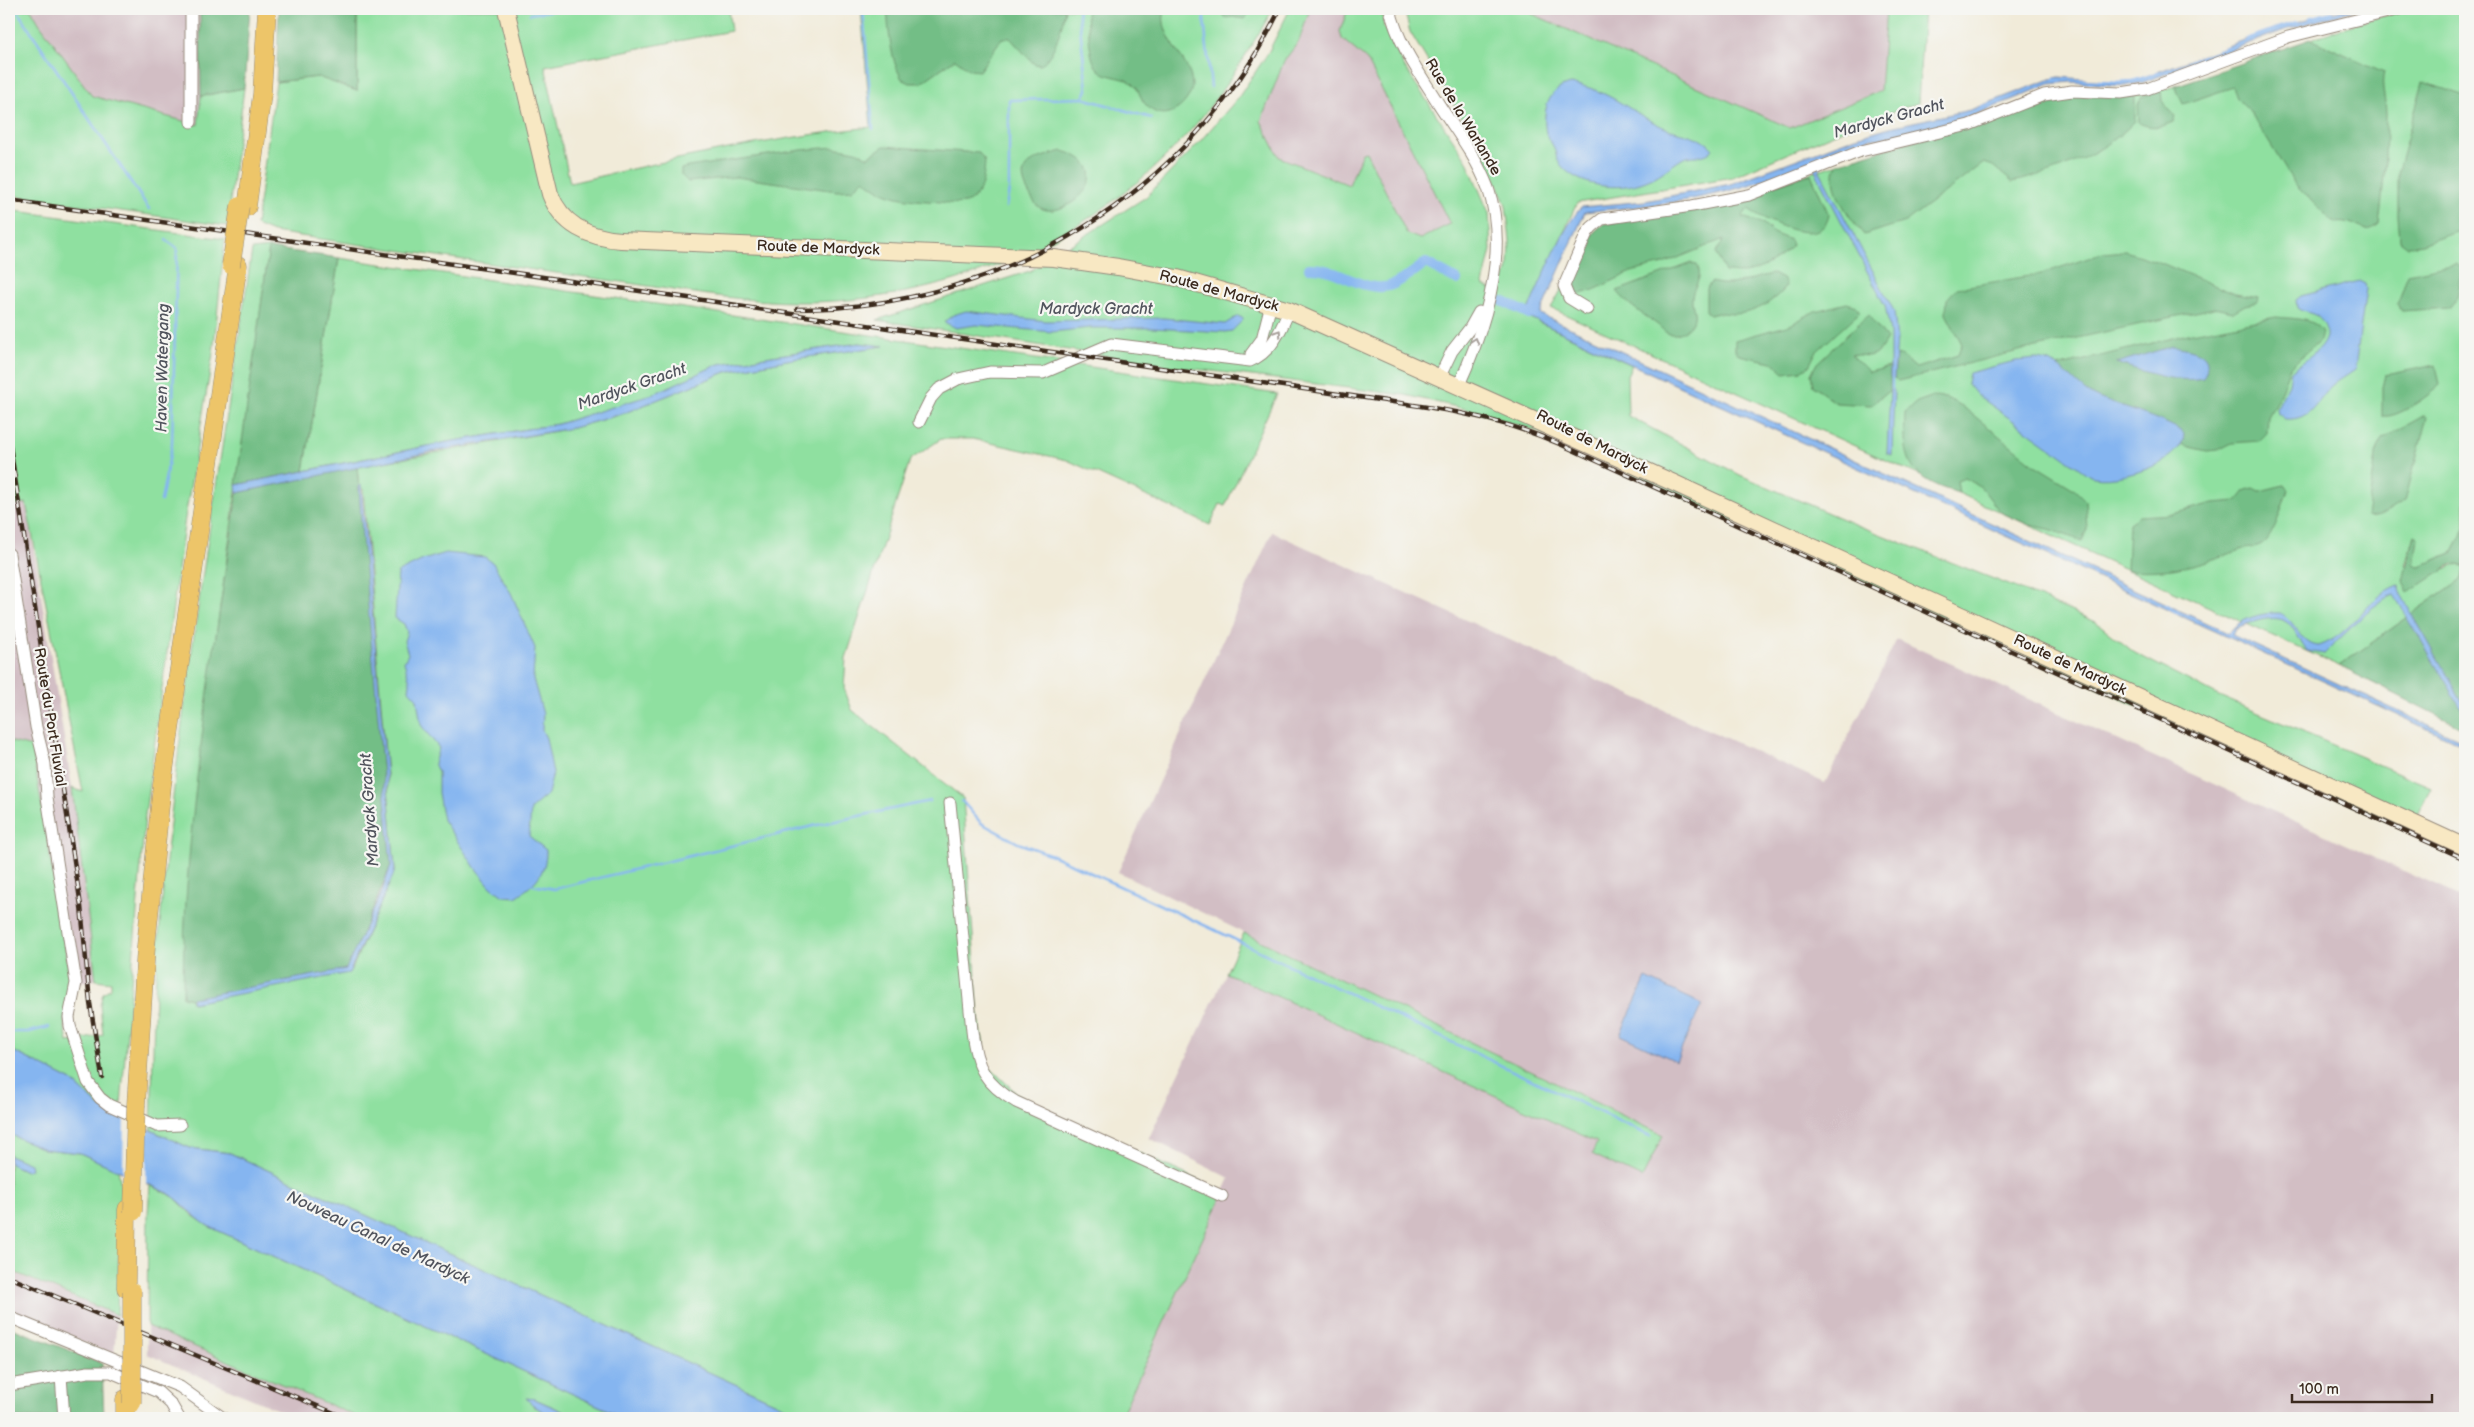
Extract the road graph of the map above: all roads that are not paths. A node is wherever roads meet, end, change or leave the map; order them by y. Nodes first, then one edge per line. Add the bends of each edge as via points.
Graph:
1 (191, 9) edge
2 (259, 9) edge
3 (267, 9) edge
4 (506, 9) edge
5 (1390, 9) edge
6 (2400, 9) edge
7 (191, 122) dead end
8 (243, 207) junction
9 (1493, 275) junction
10 (1270, 304) junction
11 (1587, 309) dead end
12 (1289, 310) junction
13 (1230, 360) junction
14 (1441, 374) junction
15 (1460, 382) junction
16 (919, 422) dead end
17 (9, 554) edge
18 (950, 803) dead end
19 (2465, 847) edge
20 (180, 1125) dead end
21 (1222, 1196) dead end
22 (9, 1317) edge
23 (62, 1376) junction
24 (9, 1385) edge
25 (128, 1410) edge
26 (64, 1418) edge
27 (179, 1418) edge
28 (223, 1418) edge

1 - 7 street
2 - 8 main road
3 - 8 main road via 261,102
4 - 10 main road, Route de Mardyck via 550,194 566,219 588,234 621,240 1054,258 1167,276
5 - 9 street, Rue de la Warlande via 1405,49 1468,148 1488,188 1497,239
6 - 11 street via 2288,37 2154,87 2133,92 2072,91 2044,95 1969,125 1878,146 1734,199 1607,218 1587,233 1564,286 1569,298
8 - 25 main road, bridge via 186,557 155,785 140,941 130,1210
9 - 14 street, Rue de la Warlande via 1474,321 1452,351
15 -> 9 street, Rue de la Warlande via 1486,310
10 - 12 main road, Route de Mardyck
10 - 13 street via 1258,348 1246,357
13 -> 12 street via 1248,361 1262,354 1279,333
12 - 14 main road, Route de Mardyck via 1357,330
13 - 16 street via 1112,344 1043,373 990,372 958,379 930,398
14 - 15 main road, Route de Mardyck
15 - 19 main road, Route de Mardyck via 1674,484
17 - 20 street, Route du Port Fluvial via 36,727 45,764 48,805 75,974 70,1021 92,1088 109,1105 153,1125
18 - 21 street via 973,1042 985,1077 1016,1102
22 - 28 street via 180,1388
23 - 24 street
23 - 26 street
23 - 27 street via 94,1371 117,1374 158,1392 171,1404

